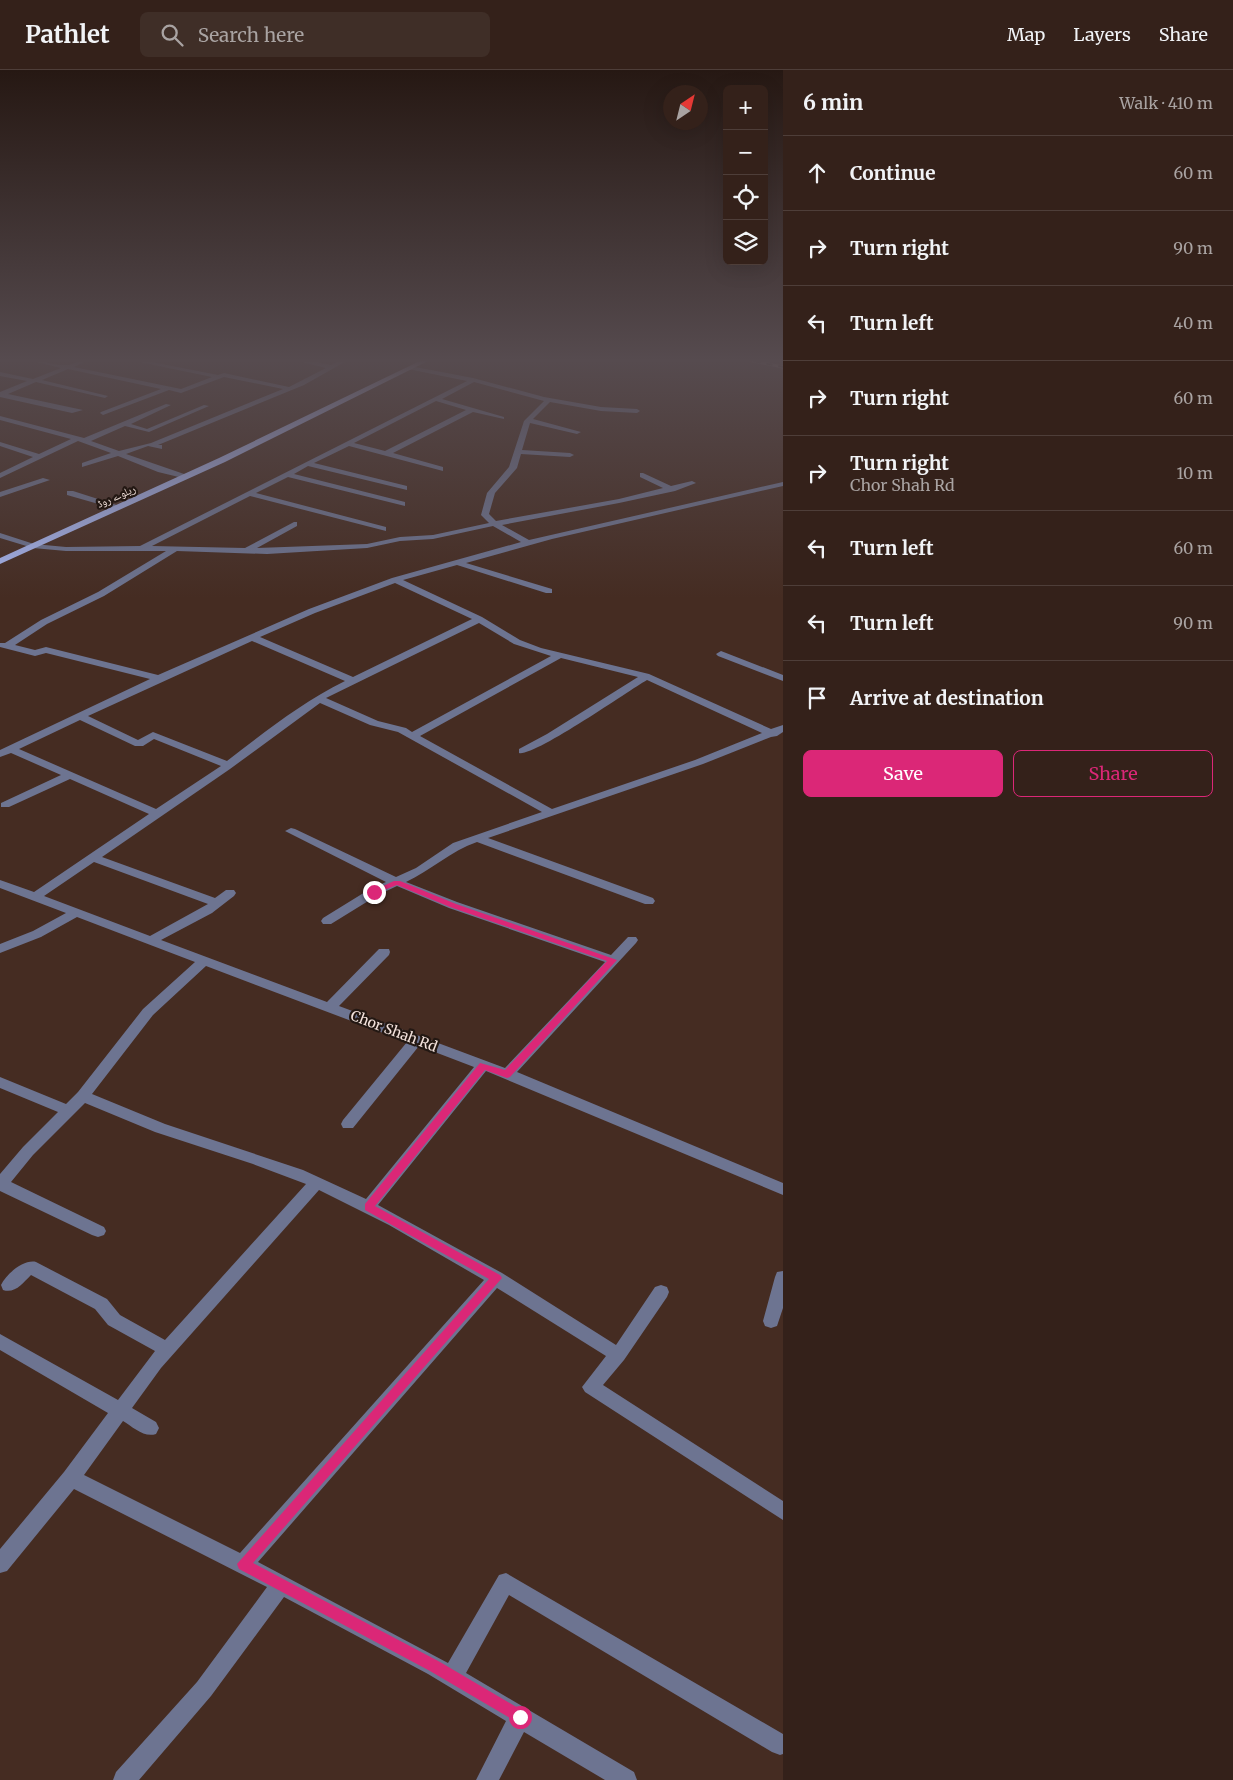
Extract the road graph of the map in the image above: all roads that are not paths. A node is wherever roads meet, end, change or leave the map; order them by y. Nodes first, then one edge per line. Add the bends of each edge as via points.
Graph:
1 (76, 439) joint
2 (89, 439) edge
3 (166, 439) edge
4 (263, 439) edge
5 (355, 439) edge
6 (416, 439) edge
7 (522, 439) edge
8 (84, 441) junction
9 (347, 443) junction
10 (0, 444) edge
11 (151, 445) junction
12 (164, 448) dead end
13 (518, 452) junction
14 (118, 454) junction
15 (386, 454) junction
16 (570, 455) dead end
17 (41, 457) junction
18 (307, 464) junction
19 (85, 465) dead end
20 (440, 469) dead end
21 (2, 473) edge
22 (286, 474) junction
23 (643, 475) dead end
24 (184, 477) junction
25 (46, 480) dead end
26 (0, 481) edge
27 (692, 483) dead end
28 (783, 484) edge
29 (22, 488) junction
30 (404, 488) dead end
31 (672, 489) junction
32 (70, 493) dead end
33 (249, 493) junction
34 (0, 495) edge
35 (402, 504) dead end
36 (119, 507) junction
37 (294, 524) dead end
38 (495, 524) junction
39 (383, 529) dead end
40 (0, 535) edge
41 (528, 543) junction
42 (33, 546) junction
43 (142, 548) junction
44 (175, 549) junction
45 (246, 551) junction
46 (0, 561) edge
47 (457, 563) junction
48 (395, 580) junction
49 (549, 591) dead end
50 (479, 619) junction
51 (252, 637) junction
52 (3, 645) edge
53 (721, 654) dead end
54 (560, 655) junction
55 (646, 676) junction
56 (158, 678) junction
57 (783, 678) edge
58 (354, 681) junction
59 (320, 699) junction
60 (80, 716) junction
61 (775, 732) edge
62 (412, 736) junction
63 (783, 740) edge
64 (11, 749) junction
65 (523, 751) dead end
66 (0, 754) edge
67 (228, 765) junction
68 (70, 775) junction
69 (5, 804) dead end
70 (552, 813) junction
71 (157, 814) junction
72 (292, 831) dead end
73 (476, 838) junction
74 (91, 857) junction
75 (397, 882) junction
76 (0, 884) edge
77 (230, 893) dead end
78 (35, 897) junction
79 (649, 901) dead end
80 (218, 903) junction
81 (76, 913) junction
82 (327, 921) dead end
83 (632, 940) dead end
84 (150, 941) junction
85 (0, 949) edge
86 (384, 952) dead end
87 (613, 960) junction
88 (204, 961) junction
89 (330, 1007) junction
90 (416, 1040) junction
91 (483, 1066) junction
92 (507, 1074) junction
93 (0, 1082) edge
94 (83, 1096) junction
95 (68, 1111) junction
96 (348, 1124) dead end
97 (317, 1182) junction
98 (1, 1184) edge
99 (783, 1189) edge
100 (368, 1207) junction
101 (98, 1231) dead end
102 (783, 1277) edge
103 (496, 1278) junction
104 (9, 1285) dead end
105 (661, 1292) dead end
106 (771, 1321) dead end
107 (0, 1340) edge
108 (167, 1350) junction
109 (618, 1356) junction
110 (119, 1412) junction
111 (150, 1428) dead end
112 (71, 1478) junction
113 (783, 1510) edge
114 (0, 1564) edge
115 (243, 1564) junction
116 (281, 1585) junction
117 (452, 1676) junction
118 (520, 1717) junction
119 (780, 1744) dead end
120 (124, 1780) edge
121 (487, 1780) edge
122 (626, 1780) edge

1 - 8 street
1 - 17 street
2 - 8 street
3 - 11 street
4 - 24 main road, ریلوے روڈ
5 - 9 street
6 - 15 street
7 - 13 street
8 - 14 street
9 - 15 street
9 - 18 street
10 - 17 street
11 - 12 street
11 - 14 street
13 - 16 street
13 - 38 street via 513,468 491,493 485,515
14 - 19 street
14 - 24 street
15 - 20 street
17 - 21 street
18 - 22 street
18 - 30 street
22 - 33 street
22 - 35 street
23 - 31 street
24 - 36 main road, ریلوے روڈ
25 - 29 street
26 - 29 street
27 - 31 street
28 - 41 street
29 - 34 street
31 - 38 street
32 - 36 street
33 - 39 street
33 - 43 street
36 - 42 main road, ریلوے روڈ
37 - 45 street
38 - 41 street
38 - 45 street via 367,546
40 - 42 street
41 - 47 street
42 - 43 street
42 - 46 main road, ریلوے روڈ
43 - 44 street
44 - 45 street
44 - 52 street via 101,594
47 - 48 street
47 - 49 street
48 - 50 street
48 - 51 street
50 - 54 street via 517,642
50 - 58 street
51 - 56 street
51 - 58 street
52 - 56 street via 35,653 46,650
53 - 57 street
54 - 55 street
54 - 62 street
55 - 61 street
55 - 65 street
56 - 60 street
58 - 59 street
59 - 62 street
59 - 67 street
60 - 64 street
60 - 67 street via 139,744 153,735
61 - 63 street
61 - 70 street
62 - 70 street
64 - 66 street
64 - 68 street
67 - 71 street
68 - 69 street
68 - 71 street
70 - 73 street
71 - 74 street
72 - 75 street
73 - 75 street via 457,845 420,871
73 - 79 street
74 - 78 street
74 - 80 street
75 - 82 street
75 - 87 street via 453,906
76 - 78 street, Chor Shah Rd
77 - 80 street
78 - 81 street, Chor Shah Rd
80 - 84 street
81 - 84 street, Chor Shah Rd
81 - 85 street
83 - 87 street
84 - 88 street, Chor Shah Rd
86 - 89 street
87 - 92 street
88 - 89 street, Chor Shah Rd
88 - 94 street via 148,1012
89 - 90 street, Chor Shah Rd
90 - 91 street, Chor Shah Rd
90 - 96 street
91 - 92 street, Chor Shah Rd
91 - 100 street
92 - 99 street, Chor Shah Rd
93 - 95 street
94 - 95 street
94 - 97 street via 161,1128 265,1160
95 - 98 street
97 - 100 street
97 - 108 street
98 - 101 street
100 - 103 street
102 - 106 street
103 - 109 street
103 - 115 street
104 - 108 street via 30,1268 102,1304 114,1320
105 - 109 street
107 - 110 street
108 - 110 street
109 - 113 street via 591,1387
110 - 111 street
110 - 112 street
112 - 114 street
112 - 115 street
115 - 116 street
116 - 117 street
116 - 120 street via 204,1689
117 - 118 street
117 - 119 street via 506,1582
118 - 121 street
118 - 122 street

